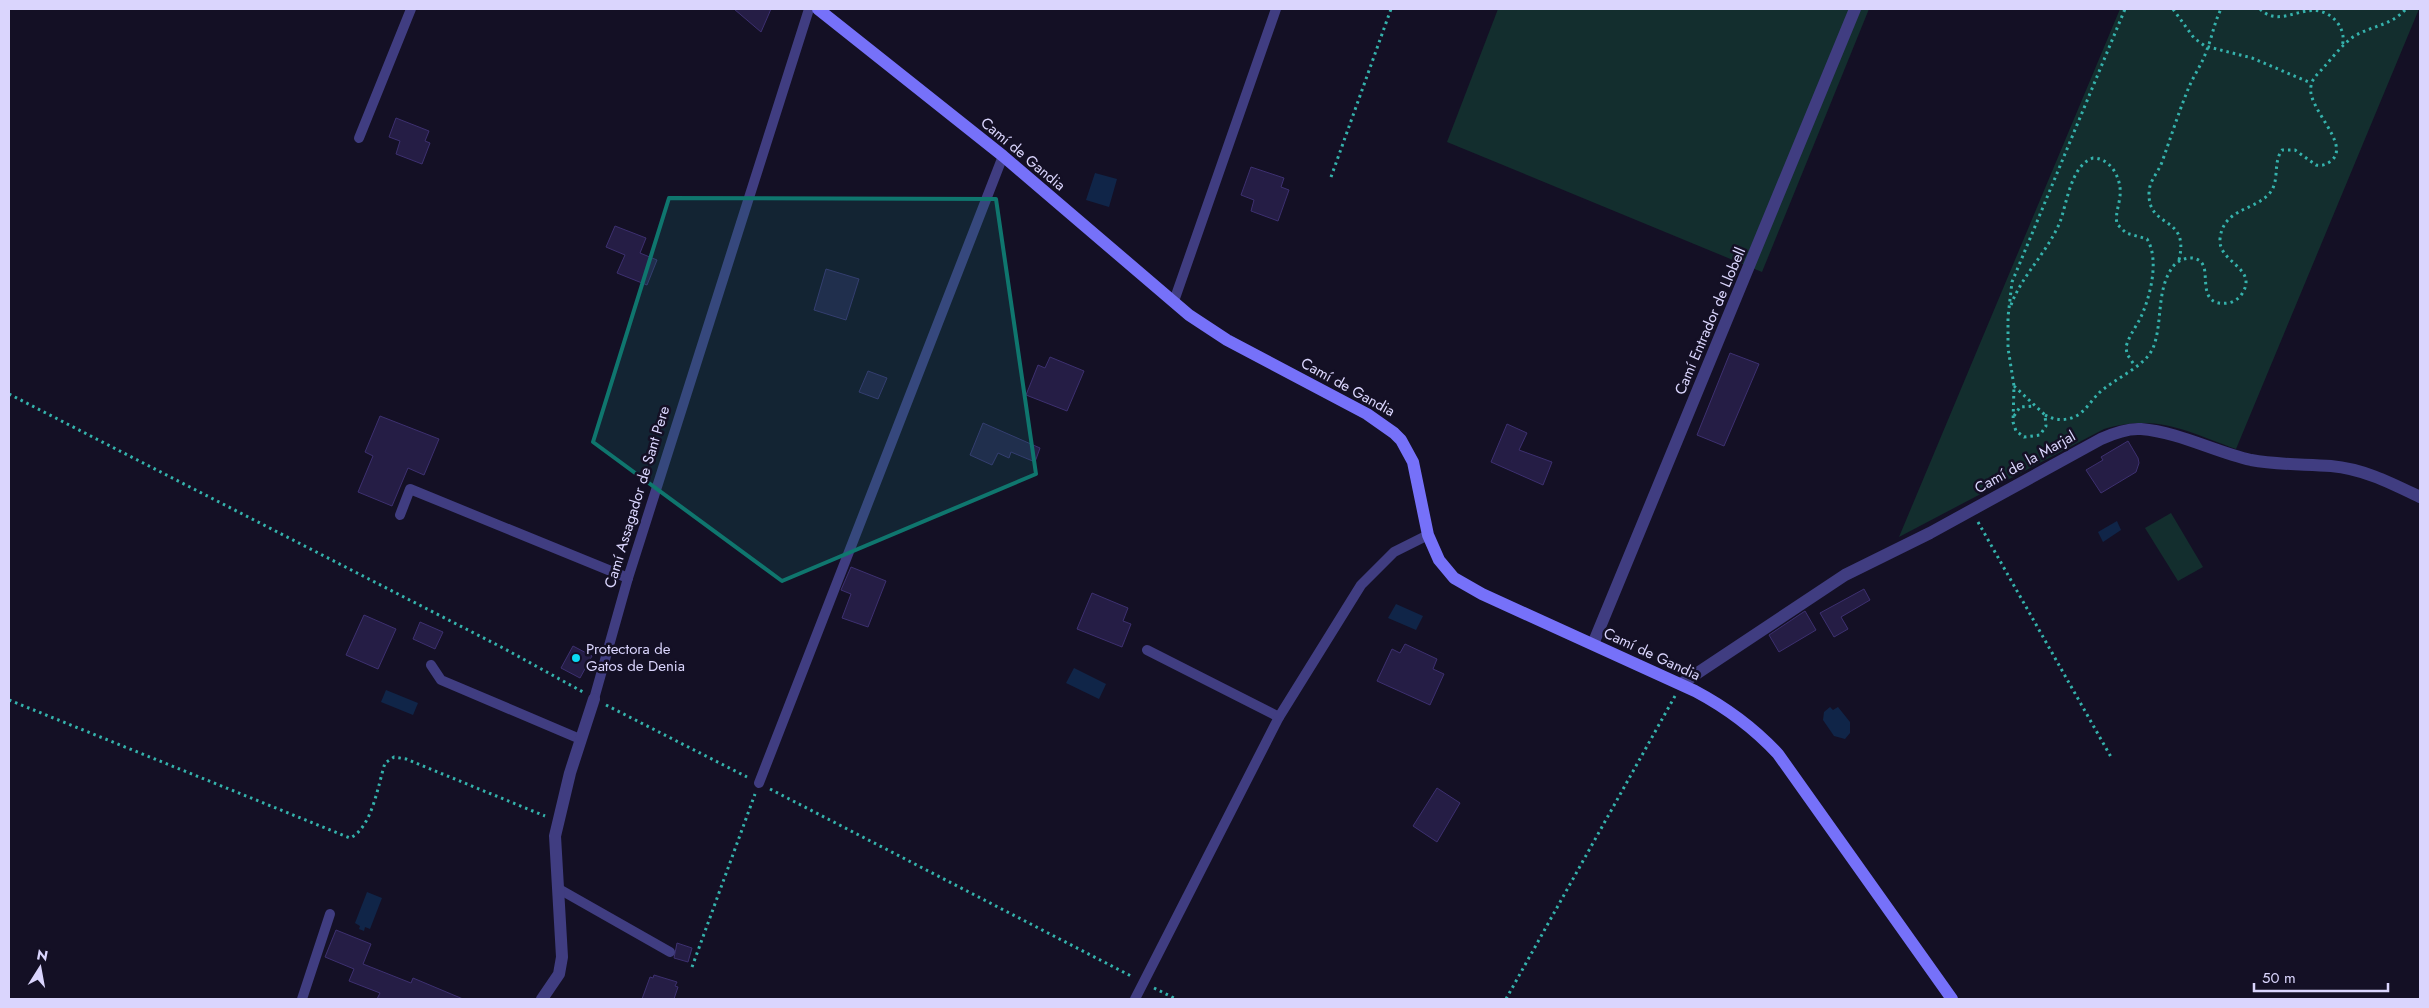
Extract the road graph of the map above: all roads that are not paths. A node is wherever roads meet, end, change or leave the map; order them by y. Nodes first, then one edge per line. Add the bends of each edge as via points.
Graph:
1 (411, 9) edge
2 (809, 9) edge
3 (818, 9) edge
4 (1276, 9) edge
5 (1855, 9) edge
6 (359, 138) dead end
7 (1003, 156) junction
8 (1174, 302) junction
9 (2420, 497) edge
10 (400, 515) dead end
11 (1428, 535) junction
12 (628, 578) junction
13 (1593, 644) junction
14 (1147, 650) dead end
15 (431, 665) dead end
16 (1681, 684) junction
17 (594, 699) joint
18 (1278, 717) junction
19 (580, 739) junction
20 (759, 783) road end
21 (558, 889) junction
22 (330, 914) dead end
23 (670, 952) dead end
24 (302, 999) edge
25 (542, 999) edge
26 (1135, 999) edge
27 (1952, 999) edge

1 - 6 lane
2 - 12 lane, Camí Assagador de Sant Pere
3 - 7 main road, Camí de Gandia
4 - 8 lane
5 - 13 street, Camí Entrador de Llobell
7 - 8 main road, Camí de Gandia
7 - 20 lane
8 - 11 main road, Camí de Gandia via 1227,340 1367,414 1394,433 1414,462
9 - 16 street, Camí de la Marjal via 2375,475 2333,466 2268,463 2162,432 2132,429 2101,439 1832,582
10 - 12 lane via 410,489
11 - 13 main road, Camí de Gandia via 1443,565 1464,584
11 - 18 lane via 1394,552 1361,585
12 - 17 lane, Camí Assagador de Sant Pere
13 - 16 main road, Camí de Gandia
14 - 18 lane
15 - 19 lane via 441,680
16 - 27 main road, Camí de Gandia via 1742,719 1778,754
17 - 19 street, Camí Assagador de Sant Pere
18 - 26 lane
19 - 21 street, Camí Assagador de Sant Pere via 555,836
21 - 23 lane
21 - 25 street, Camí Assagador de Sant Pere via 561,966
22 - 24 lane

